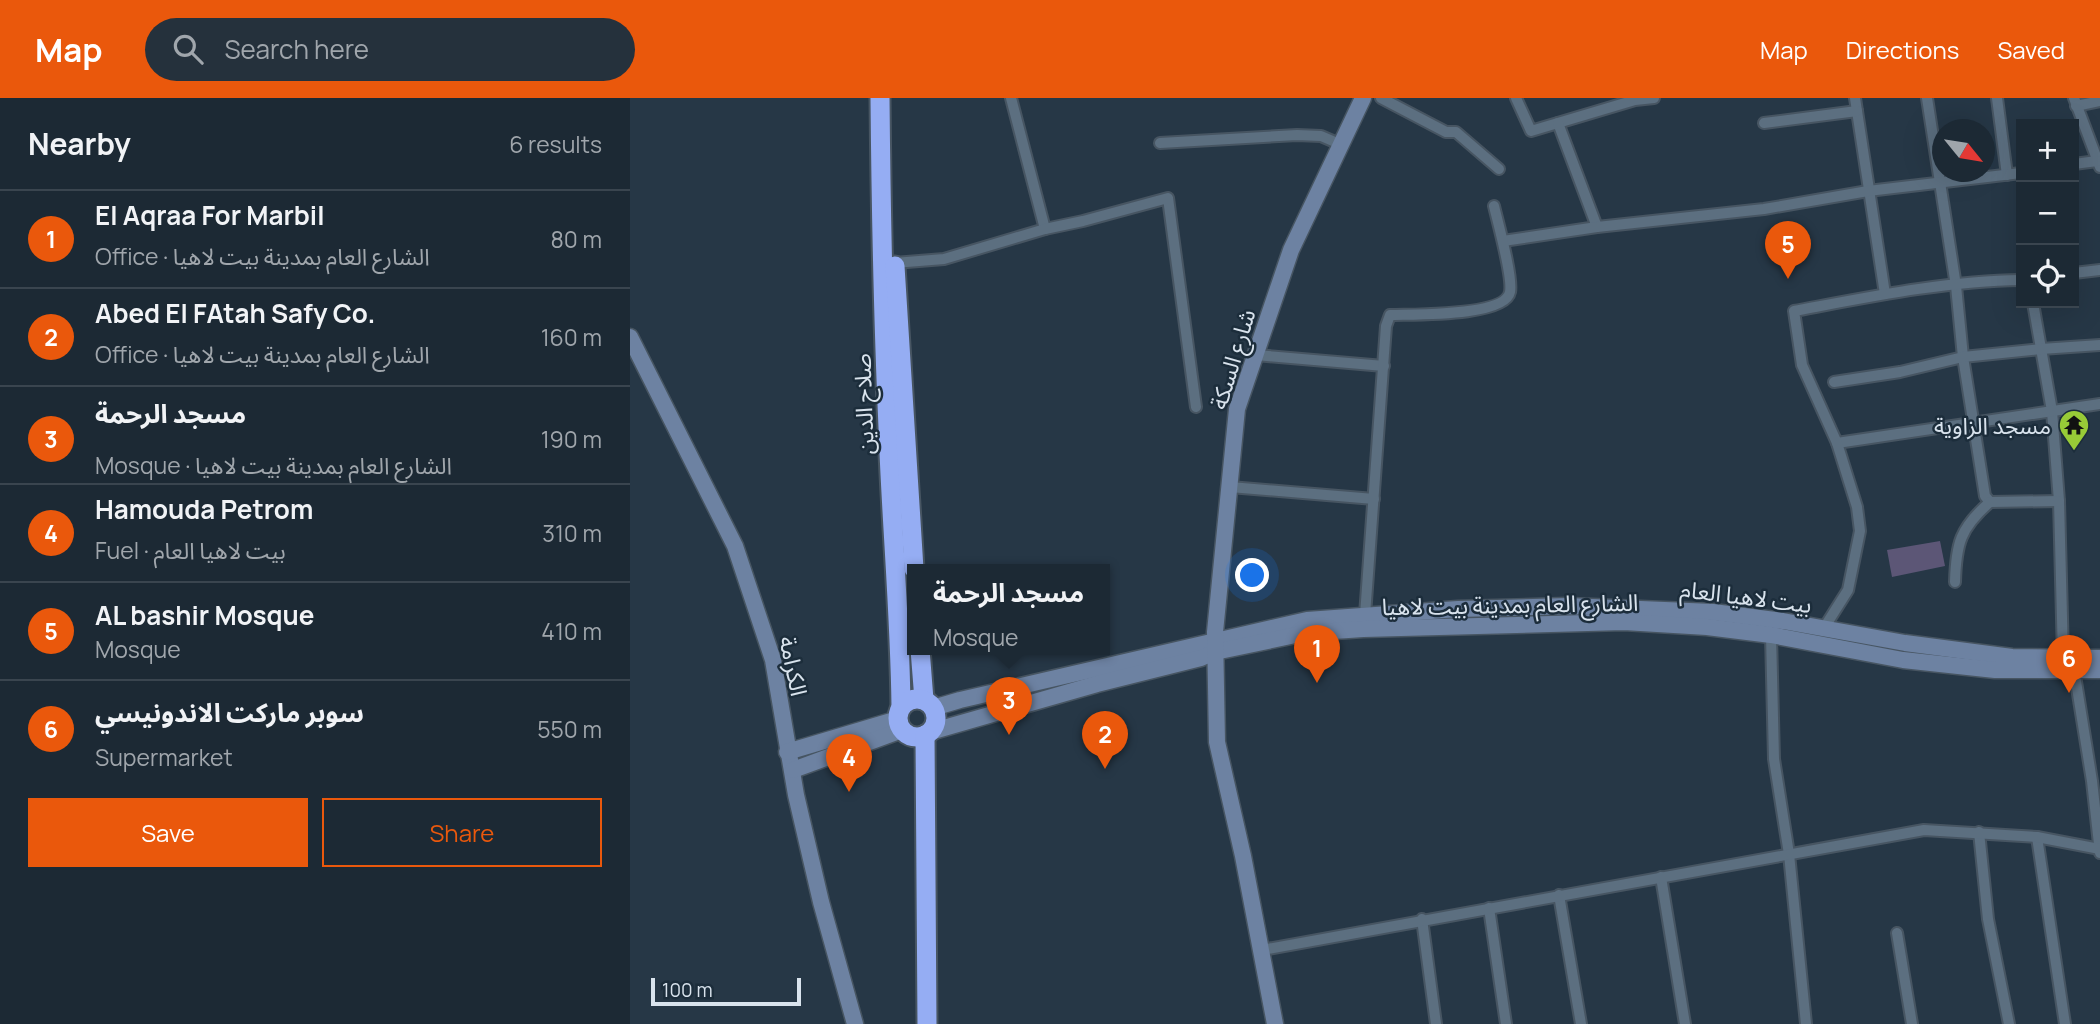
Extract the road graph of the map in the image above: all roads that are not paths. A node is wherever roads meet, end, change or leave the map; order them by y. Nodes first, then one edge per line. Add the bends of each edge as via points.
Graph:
1 (880, 98) edge
2 (892, 98) edge
3 (1011, 98) edge
4 (1363, 98) edge
5 (1381, 98) edge
6 (1516, 98) edge
7 (1654, 98) edge
8 (1855, 98) edge
9 (1927, 98) edge
10 (1997, 98) edge
11 (2100, 101) edge
12 (2075, 102) edge
13 (1857, 111) junction
14 (1558, 123) junction
15 (1764, 123) dead end
16 (1160, 143) dead end
17 (1342, 145) junction
18 (2079, 164) edge
19 (2098, 164) edge
20 (1499, 169) dead end
21 (2016, 174) edge
22 (2007, 175) junction
23 (1940, 183) junction
24 (1868, 191) junction
25 (1494, 206) dead end
26 (1597, 227) junction
27 (1045, 229) junction
28 (1503, 241) junction
29 (894, 263) junction
30 (2100, 270) edge
31 (2079, 272) edge
32 (2016, 280) edge
33 (1956, 286) junction
34 (1885, 294) junction
35 (2034, 308) edge
36 (630, 337) edge
37 (2100, 345) edge
38 (2041, 349) junction
39 (1256, 355) junction
40 (1963, 358) junction
41 (1384, 366) junction
42 (1834, 382) dead end
43 (2100, 404) edge
44 (1196, 407) dead end
45 (2052, 411) junction
46 (1974, 421) junction
47 (1838, 443) junction
48 (1230, 487) junction
49 (1374, 499) junction
50 (2059, 501) junction
51 (1990, 502) junction
52 (914, 564) edge
53 (1955, 582) dead end
54 (1365, 615) junction
55 (1824, 628) junction
56 (1771, 635) junction
57 (1215, 646) junction
58 (921, 655) edge
59 (2100, 658) edge
60 (2068, 663) junction
61 (2100, 670) edge
62 (929, 704) junction
63 (901, 719) junction
64 (783, 724) junction
65 (928, 734) junction
66 (817, 741) junction
67 (787, 751) junction
68 (822, 759) junction
69 (793, 770) junction
70 (796, 795) junction
71 (1979, 832) junction
72 (2037, 837) junction
73 (2100, 849) edge
74 (1789, 854) junction
75 (2100, 855) edge
76 (1661, 877) junction
77 (1559, 895) junction
78 (1489, 908) junction
79 (1422, 919) junction
80 (1897, 933) dead end
81 (1262, 950) junction
82 (855, 1024) edge
83 (927, 1024) edge
84 (1275, 1024) edge
85 (1436, 1024) edge
86 (1506, 1024) edge
87 (1581, 1024) edge
88 (1685, 1024) edge
89 (1806, 1024) edge
90 (1912, 1024) edge
91 (2008, 1024) edge
92 (2065, 1024) edge

1 - 63 highway, صلاح الدين
2 - 29 highway, صلاح الدين
3 - 27 street
4 - 17 main road, شارع السكة
5 - 20 street via 1446,132 1456,132
6 - 14 street via 1531,131
7 - 14 street
8 - 13 street
9 - 23 street
10 - 22 street
11 - 12 street
12 - 19 street
13 - 15 street
13 - 24 street
14 - 26 street
16 - 17 street via 1297,135 1321,136
17 - 39 main road, شارع السكة via 1291,250
18 - 19 street
21 - 22 street
22 - 23 street
23 - 24 street
23 - 33 street
24 - 26 street via 1764,209
24 - 34 street
25 - 28 street
26 - 28 street
27 - 29 street via 944,258
27 - 44 street via 1168,198
28 - 41 street via 1510,292 1506,300 1486,309 1390,315
29 - 52 highway, صلاح الدين
30 - 31 street
32 - 33 street
33 - 34 street
33 - 40 street
34 - 47 street via 1794,311 1802,365
35 - 38 street
36 - 64 main road, الكرامة via 735,546 773,660
37 - 38 street
38 - 40 street
38 - 45 street
39 - 41 street
39 - 48 main road, شارع السكة via 1237,409
40 - 42 street
40 - 46 street
41 - 49 street
43 - 45 street
45 - 46 street
45 - 50 street
46 - 47 street
46 - 51 street via 1984,496
47 - 55 street via 1860,531 1848,590
48 - 49 street
48 - 57 main road, شارع السكة
49 - 54 street
50 - 51 street
50 - 60 street
51 - 53 street via 1973,516 1956,549
54 - 55 main road, بيت لاهيا العام via 1568,606 1713,612
54 - 57 main road, بيت لاهيا العام via 1307,620
55 - 60 main road, بيت لاهيا العام
56 - 57 main road, الشارع العام بمدينة بيت لاهيا via 1624,622 1305,633
56 - 60 main road, الشارع العام بمدينة بيت لاهيا via 1903,660 1995,670
56 - 74 street via 1774,759
57 - 62 main road, بيت لاهيا العام
57 - 65 main road, الشارع العام بمدينة بيت لاهيا via 1200,658
57 - 81 main road, شارع السكة via 1217,742
58 - 62 highway
59 - 60 main road, بيت لاهيا العام
60 - 61 main road, الشارع العام بمدينة بيت لاهيا
60 - 73 street via 2092,781
62 - 63 highway via 911,700
62 - 65 highway via 936,720
63 - 65 highway via 913,737
63 - 66 main road
63 - 68 main road
64 - 66 main road via 794,734
64 - 67 main road, الكرامة
65 - 83 highway
66 - 67 main road
67 - 69 main road, الكرامة
68 - 69 main road
68 - 70 main road
69 - 70 main road, الكرامة
70 - 82 main road, الكرامة
71 - 72 street
71 - 74 street via 1924,830
71 - 91 street via 1988,919
72 - 73 street
72 - 92 street
73 - 75 street
74 - 76 street
74 - 89 street
76 - 77 street
76 - 88 street
77 - 78 street
77 - 87 street
78 - 79 street
78 - 86 street
79 - 81 street
79 - 85 street
80 - 90 street
81 - 84 main road, شارع السكة

